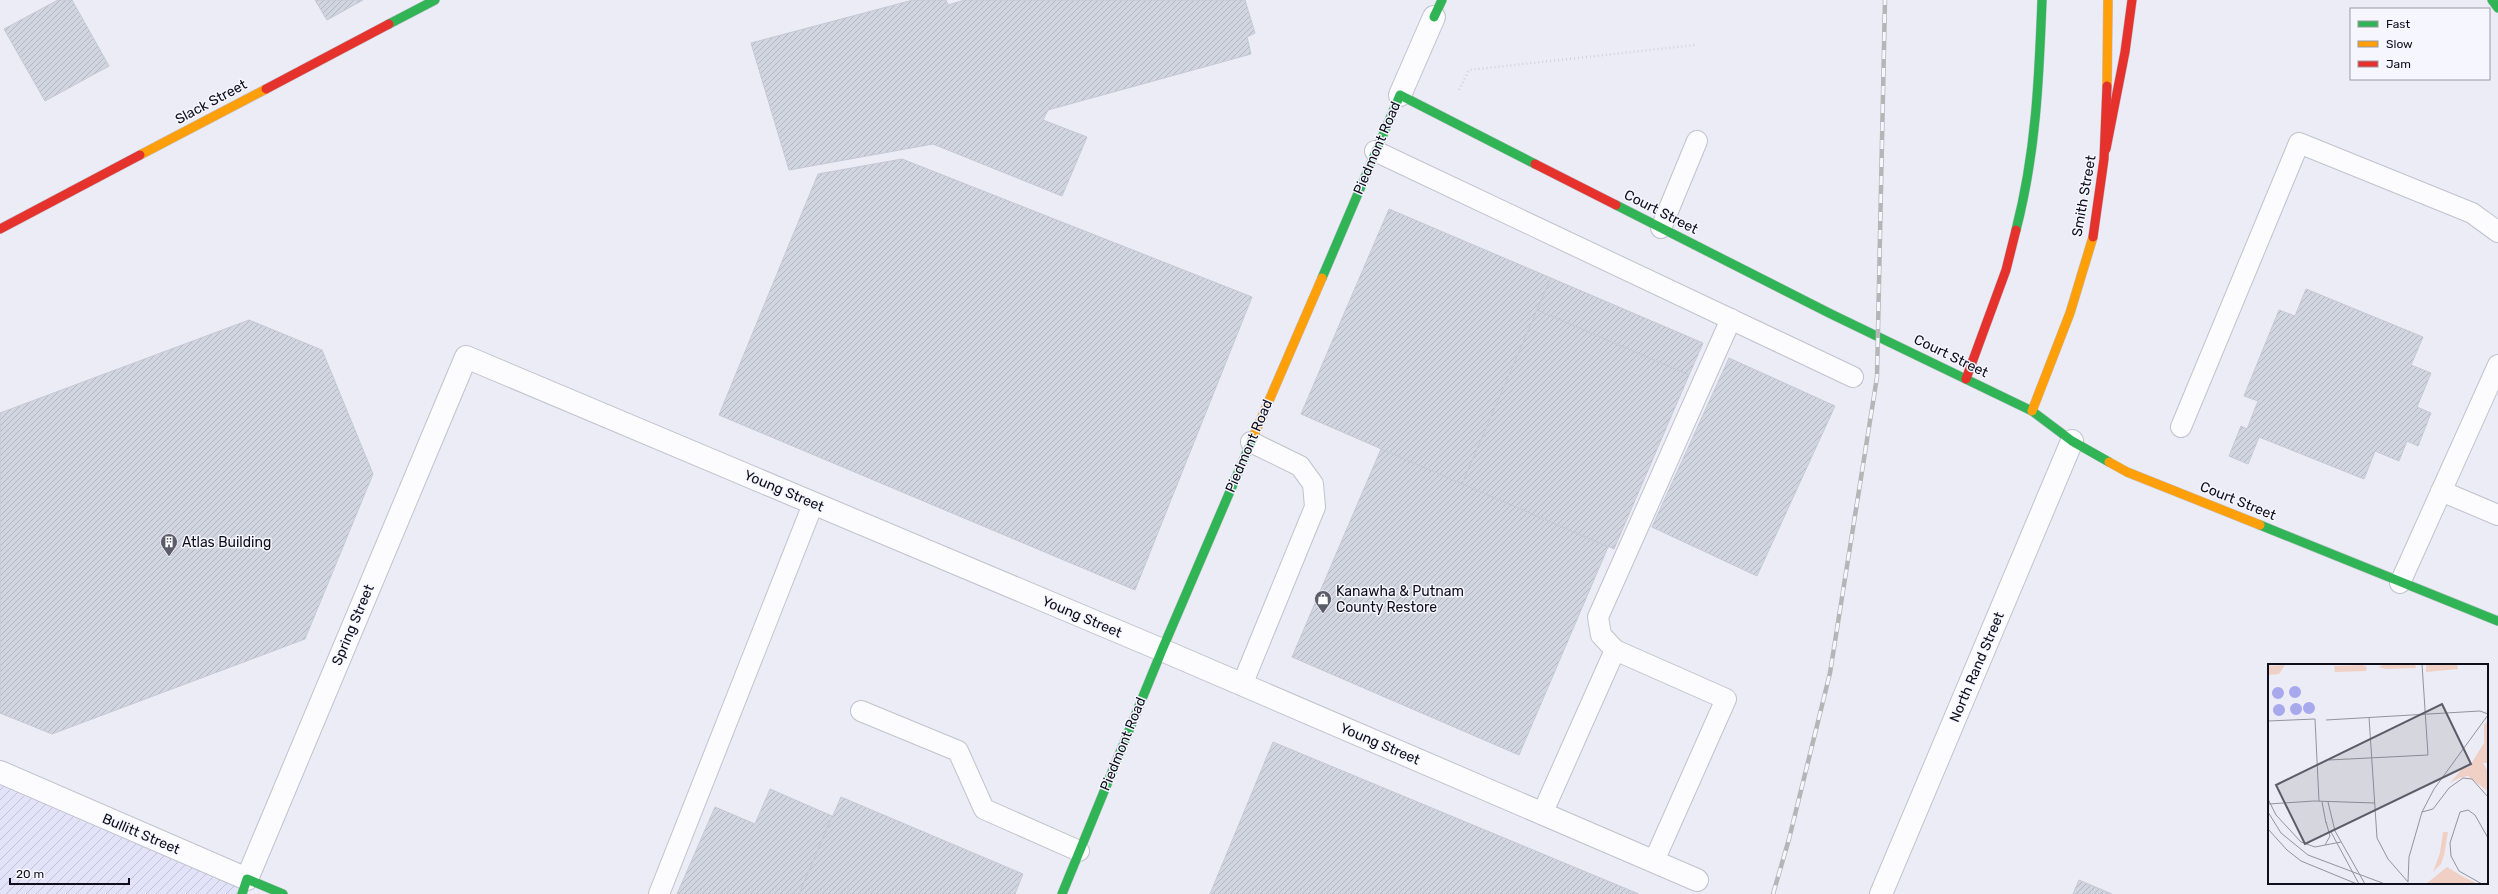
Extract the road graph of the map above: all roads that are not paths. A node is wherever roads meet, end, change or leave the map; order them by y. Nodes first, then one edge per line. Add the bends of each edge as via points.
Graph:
1 (435, 0) edge
2 (2042, 0) edge
3 (2108, 0) edge
4 (2132, 0) edge
5 (2492, 0) edge
6 (2498, 8) edge
7 (1438, 9) edge
8 (1400, 95) junction
9 (1697, 141) dead end
10 (2106, 149) junction
11 (1376, 151) junction
12 (1661, 228) junction
13 (0, 229) edge
14 (2498, 232) edge
15 (1731, 320) junction
16 (466, 357) joint
17 (1853, 377) dead end
18 (2495, 378) edge
19 (1966, 379) junction
20 (2032, 411) junction
21 (2181, 427) dead end
22 (2072, 441) junction
23 (1251, 442) junction
24 (2441, 491) junction
25 (813, 504) junction
26 (2498, 515) edge
27 (2400, 583) junction
28 (2498, 620) edge
29 (1162, 650) junction
30 (1615, 650) junction
31 (1242, 685) junction
32 (861, 711) dead end
33 (0, 772) edge
34 (1542, 814) junction
35 (1079, 850) junction
36 (1654, 861) junction
37 (1697, 880) dead end
38 (244, 887) edge
39 (283, 894) edge
40 (659, 894) edge
41 (1062, 894) edge
42 (1881, 894) edge

1 - 13 main road, Slack Street
2 - 19 main road via 2038,93 2028,184 2006,270
3 - 10 main road, Smith Street
4 - 10 main road via 2125,52
5 - 6 main road
7 - 8 street, Piedmont Road
8 - 11 main road, Piedmont Road
8 - 12 main road, Court Street
9 - 12 lane
10 - 20 main road, Smith Street via 2098,214 2076,296
11 - 15 lane
11 - 23 main road, Piedmont Road
12 - 19 main road, Court Street
14 - 21 lane via 2472,213 2299,143
15 - 17 lane
15 - 30 lane via 1598,617 1601,635
16 - 25 street, Young Street
16 - 38 street, Spring Street
18 - 24 lane
19 - 20 main road, Court Street
20 - 22 main road, Court Street
22 - 27 main road, Court Street via 2128,472
22 - 42 street, North Rand Street
23 - 29 main road, Piedmont Road
23 - 31 lane via 1300,466 1313,484 1315,507
24 - 26 lane
24 - 27 lane
25 - 29 street, Young Street
25 - 40 lane
27 - 28 main road, Court Street
29 - 31 street, Young Street
29 - 35 main road, Piedmont Road
30 - 34 lane
30 - 36 lane via 1726,699
31 - 34 street, Young Street
32 - 35 lane via 958,751 984,809
33 - 38 street, Bullitt Street
34 - 36 street, Young Street
35 - 41 main road, Piedmont Road
36 - 37 street, Young Street
38 - 39 main road, Bullitt Street

